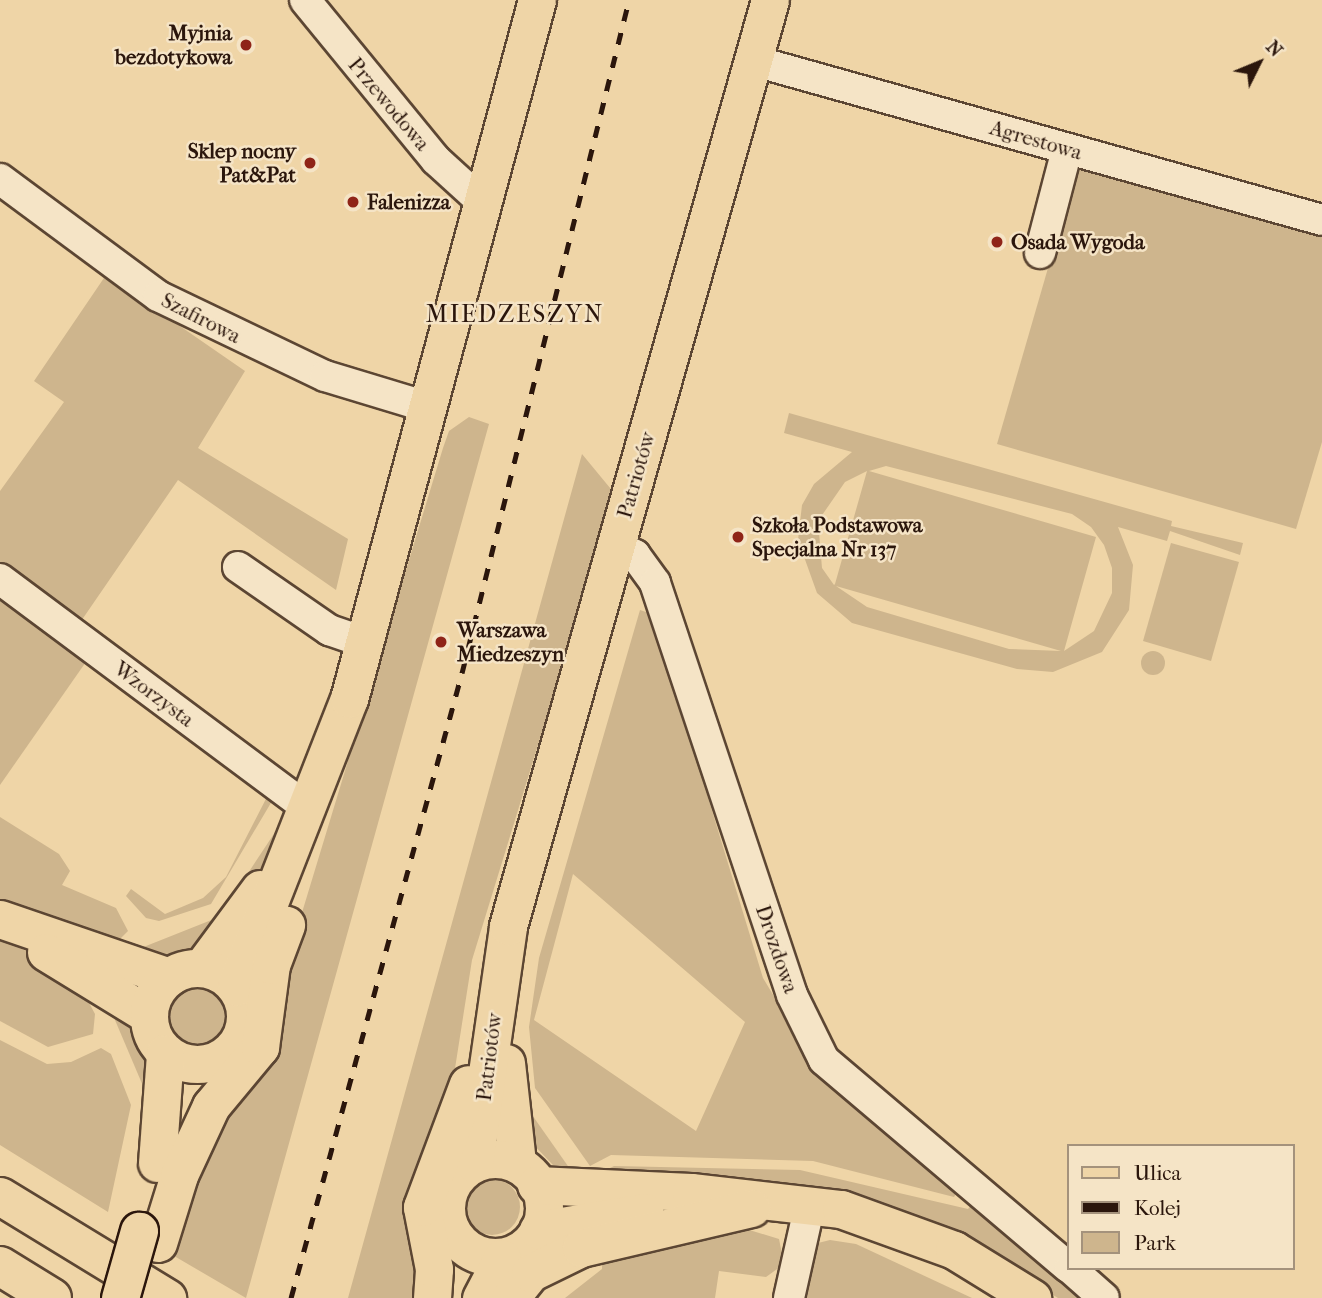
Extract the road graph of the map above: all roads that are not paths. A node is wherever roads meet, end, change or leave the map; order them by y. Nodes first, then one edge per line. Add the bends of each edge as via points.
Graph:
1 (304, 0) edge
2 (537, 0) edge
3 (770, 0) edge
4 (751, 60) junction
5 (1067, 149) junction
6 (0, 178) edge
7 (481, 201) junction
8 (1322, 220) edge
9 (1040, 253) dead end
10 (428, 407) junction
11 (616, 546) junction
12 (239, 567) dead end
13 (0, 579) edge
14 (364, 642) junction
15 (307, 815) junction
16 (0, 919) edge
17 (0, 925) edge
18 (503, 951) junction
19 (185, 972) junction
20 (236, 986) junction
21 (149, 1015) junction
22 (165, 1053) junction
23 (206, 1064) junction
24 (158, 1163) junction
25 (474, 1163) junction
26 (526, 1174) junction
27 (0, 1196) edge
28 (794, 1202) junction
29 (743, 1210) junction
30 (538, 1230) junction
31 (148, 1237) junction
32 (463, 1247) junction
33 (502, 1258) junction
34 (1066, 1265) edge
35 (0, 1266) edge
36 (1071, 1270) edge
37 (52, 1298) edge
38 (120, 1298) edge
39 (143, 1298) edge
40 (167, 1298) edge
41 (432, 1298) edge
42 (455, 1298) edge
43 (481, 1298) edge
44 (510, 1298) edge
45 (789, 1298) edge
46 (1032, 1298) edge
47 (1104, 1298) edge

1 - 7 street, Przewodowa via 436,160
2 - 7 main road
3 - 4 main road, Patriotów
4 - 5 street, Agrestowa
4 - 11 main road, Patriotów
5 - 8 street, Agrestowa
5 - 9 street
6 - 10 street, Szafirowa via 158,296 325,376
7 - 10 main road
10 - 14 main road
11 - 18 main road, Patriotów
11 - 34 street, Drozdowa via 635,555 656,583 792,995 824,1060
12 - 14 street via 330,629
13 - 15 street, Wzorzysta
14 - 15 main road
15 - 19 main road
15 - 20 main road
15 - 31 main road via 294,900 271,965 260,1046 211,1106
16 - 19 main road
17 - 21 main road
18 - 25 main road, Patriotów
18 - 26 main road, Patriotów via 506,1097
18 - 41 main road via 455,1129 425,1191
19 - 20 main road via 220,972
19 - 21 main road via 156,990
20 - 23 main road via 242,1028 230,1048
21 - 22 main road
22 - 23 main road via 184,1064
22 - 24 main road
23 - 24 main road
24 - 31 main road
25 - 26 main road via 497,1158
25 - 32 main road via 455,1182 447,1204
26 - 28 main road
26 - 30 main road via 542,1210
27 - 40 main road
28 - 29 main road
28 - 45 street
28 - 46 main road via 927,1238
29 - 30 main road via 633,1213
29 - 44 main road via 580,1248 530,1273
30 - 33 main road via 523,1249
31 - 38 main road, bridge
31 - 39 main road
32 - 33 main road
32 - 42 main road
33 - 43 main road
35 - 37 highway
36 - 47 street, Drozdowa

